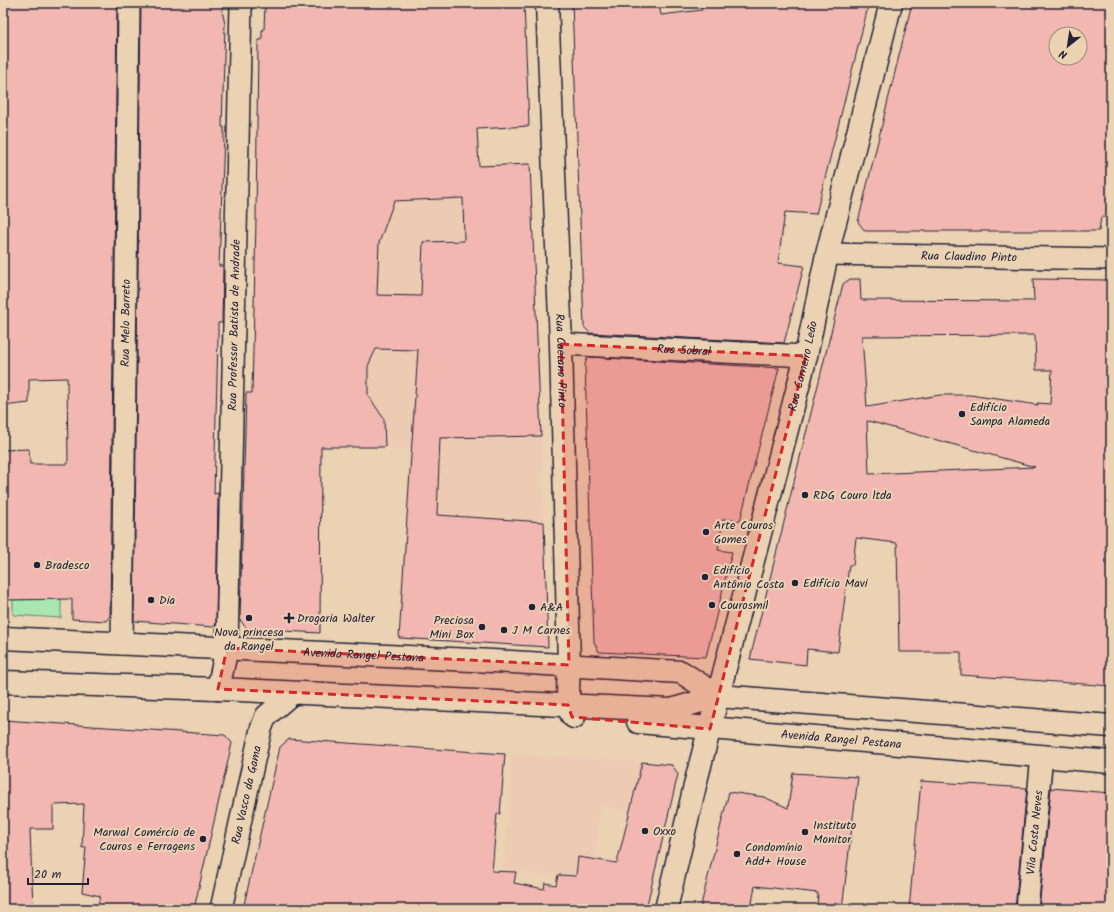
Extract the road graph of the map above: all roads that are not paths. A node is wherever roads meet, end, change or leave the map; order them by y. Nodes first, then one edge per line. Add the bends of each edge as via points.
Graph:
1 (129, 3) edge
2 (241, 3) edge
3 (547, 3) edge
4 (891, 3) edge
5 (827, 254) junction
6 (1111, 259) edge
7 (560, 344) junction
8 (806, 356) junction
9 (3, 638) edge
10 (122, 644) junction
11 (227, 648) junction
12 (569, 665) junction
13 (3, 682) edge
14 (218, 689) junction
15 (293, 692) junction
16 (718, 696) junction
17 (672, 710) junction
18 (570, 711) junction
19 (1111, 726) edge
20 (710, 729) junction
21 (1042, 756) junction
22 (1111, 762) edge
23 (221, 909) edge
24 (666, 909) edge
25 (1027, 909) edge

1 - 10 street, Rua Melo Barreto
2 - 11 street, Rua Professor Batista de Andrade
3 - 7 main road, Rua Caetano Pinto
4 - 5 main road, Rua Carneiro Leão
5 - 6 street, Rua Claudino Pinto
5 - 8 main road, Rua Carneiro Leão
7 - 8 street, Rua Sobral
7 - 12 main road, Rua Caetano Pinto
8 - 16 main road, Rua Carneiro Leão
9 - 10 main road, Avenida Rangel Pestana
10 - 11 main road, Avenida Rangel Pestana
11 - 12 main road, Avenida Rangel Pestana
11 - 14 main road
12 - 16 main road, Avenida Rangel Pestana via 681,672
12 - 18 main road, Rua Caetano Pinto
13 - 14 main road, Avenida Rangel Pestana
14 - 15 main road, Avenida Rangel Pestana
15 - 18 main road, Avenida Rangel Pestana
15 - 23 street, Rua Vasco da Gama via 266,716 261,729
16 - 17 main road, Avenida Rangel Pestana
16 - 19 main road, Avenida Rangel Pestana
16 - 20 main road, Rua Carneiro Leão
17 - 18 main road, Avenida Rangel Pestana
17 - 20 main road via 705,719
18 - 20 main road, Avenida Rangel Pestana
20 - 21 main road, Avenida Rangel Pestana
20 - 24 main road, Rua Carneiro Leão
21 - 22 main road, Avenida Rangel Pestana
21 - 25 street, Vila Costa Neves

